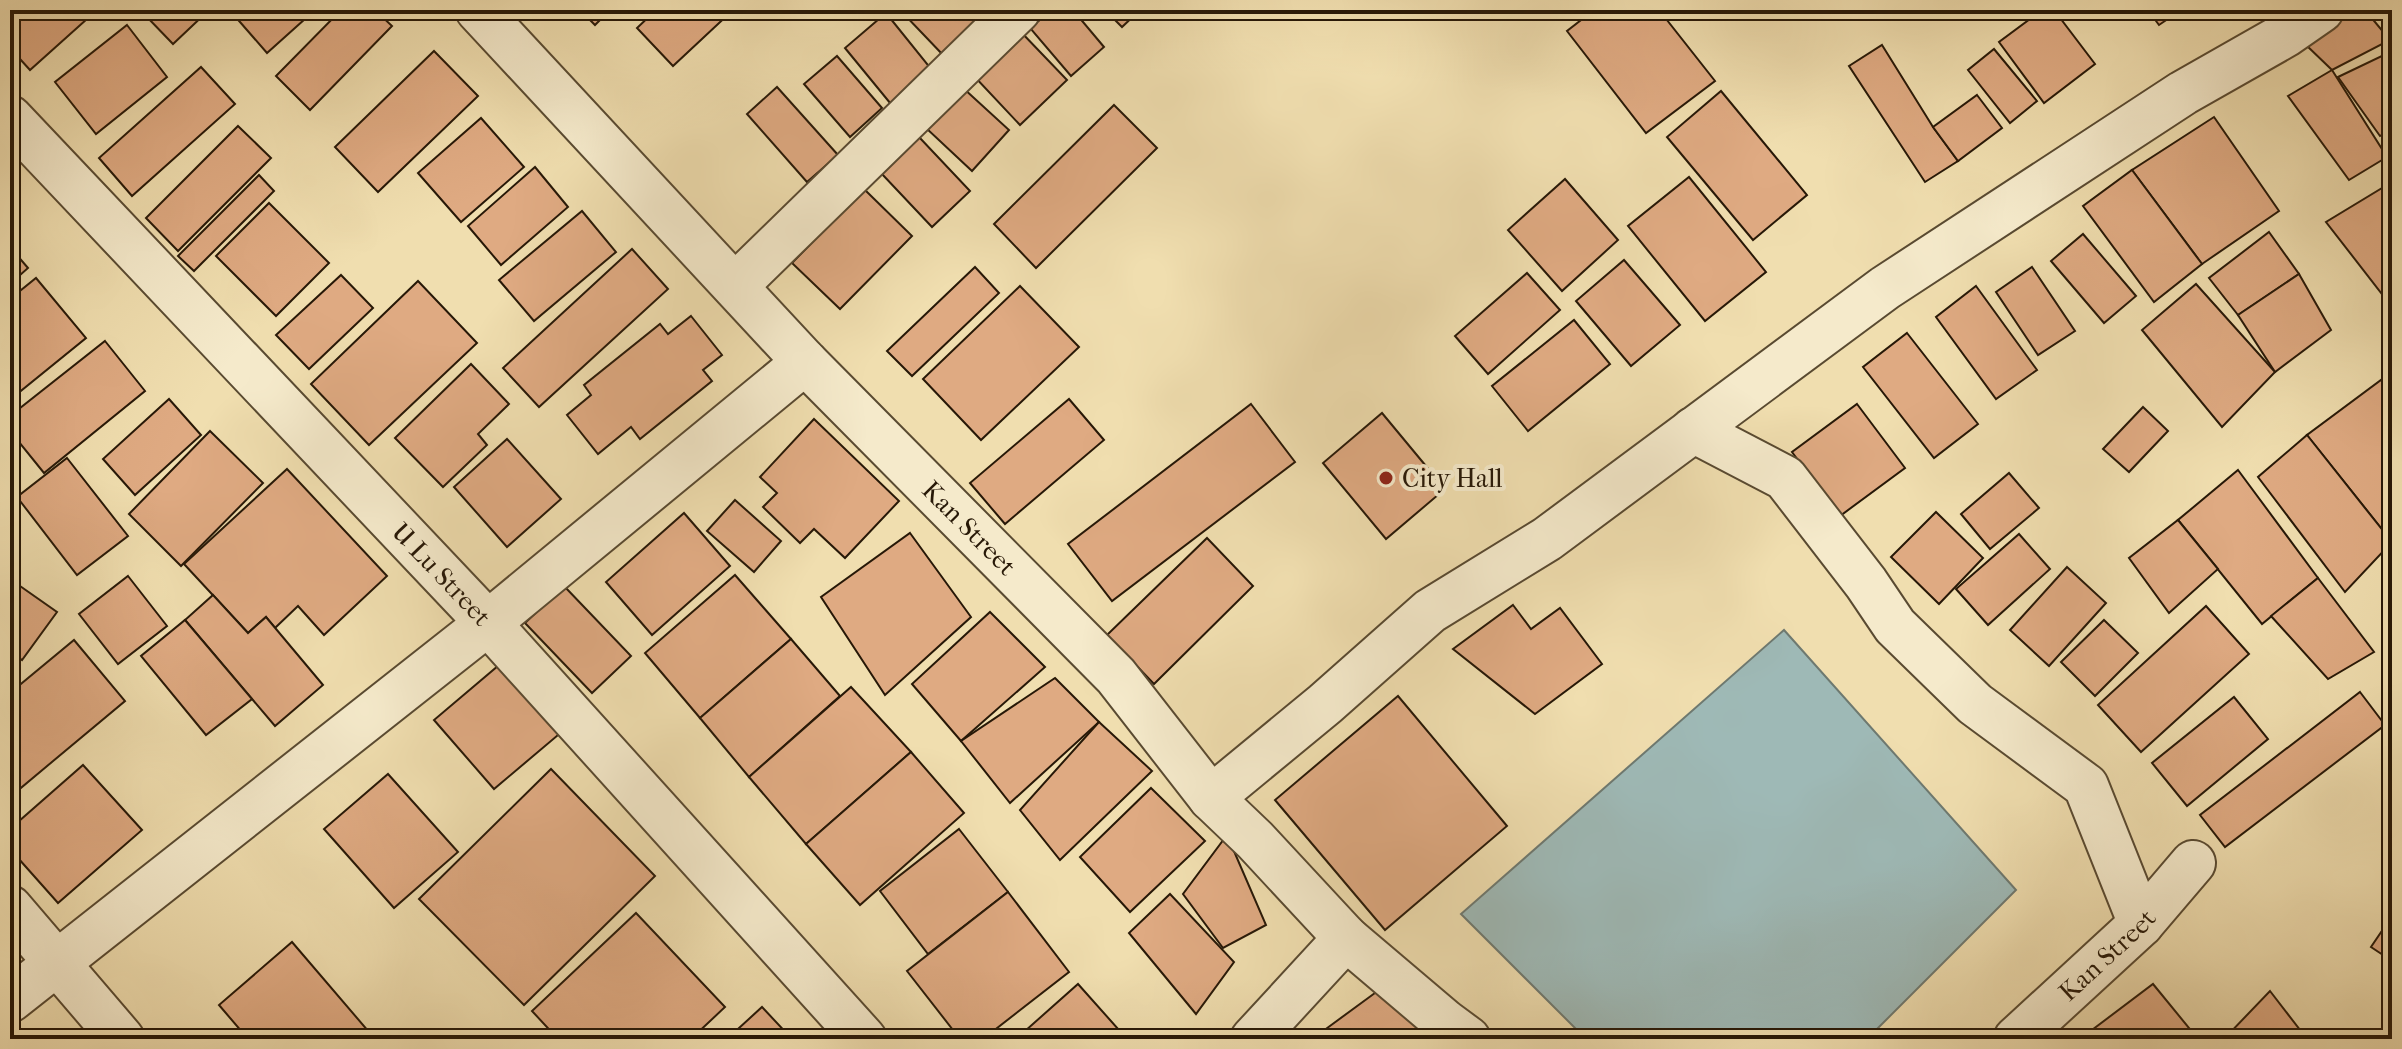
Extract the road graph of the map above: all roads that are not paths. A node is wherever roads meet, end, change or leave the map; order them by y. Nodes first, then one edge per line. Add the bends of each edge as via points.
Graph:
1 (478, 10) edge
2 (1018, 10) edge
3 (2321, 10) edge
4 (10, 118) edge
5 (735, 286) junction
6 (805, 362) junction
7 (1693, 430) junction
8 (488, 623) junction
9 (1211, 798) junction
10 (2193, 863) dead end
11 (10, 908) edge
12 (2141, 924) junction
13 (1346, 938) junction
14 (57, 962) junction
15 (10, 1000) edge
16 (122, 1039) edge
17 (864, 1039) edge
18 (1253, 1039) edge
19 (1468, 1039) edge
20 (2016, 1039) edge

1 - 5 street, Kan Street
2 - 5 street
3 - 7 street via 2183,93 1898,280
4 - 8 street, U Lu Street
5 - 6 street, Kan Street
6 - 8 street
6 - 9 street, Kan Street via 1116,676
7 - 9 street via 1547,539 1430,611
7 - 12 street via 1785,478 1895,626 1975,704 2086,786
8 - 14 street
8 - 17 street, U Lu Street
9 - 13 street, Kan Street
10 - 12 street, Kan Street
11 - 14 street
12 - 20 street, Kan Street
13 - 18 street
13 - 19 street, Kan Street
14 - 15 street
14 - 16 street

